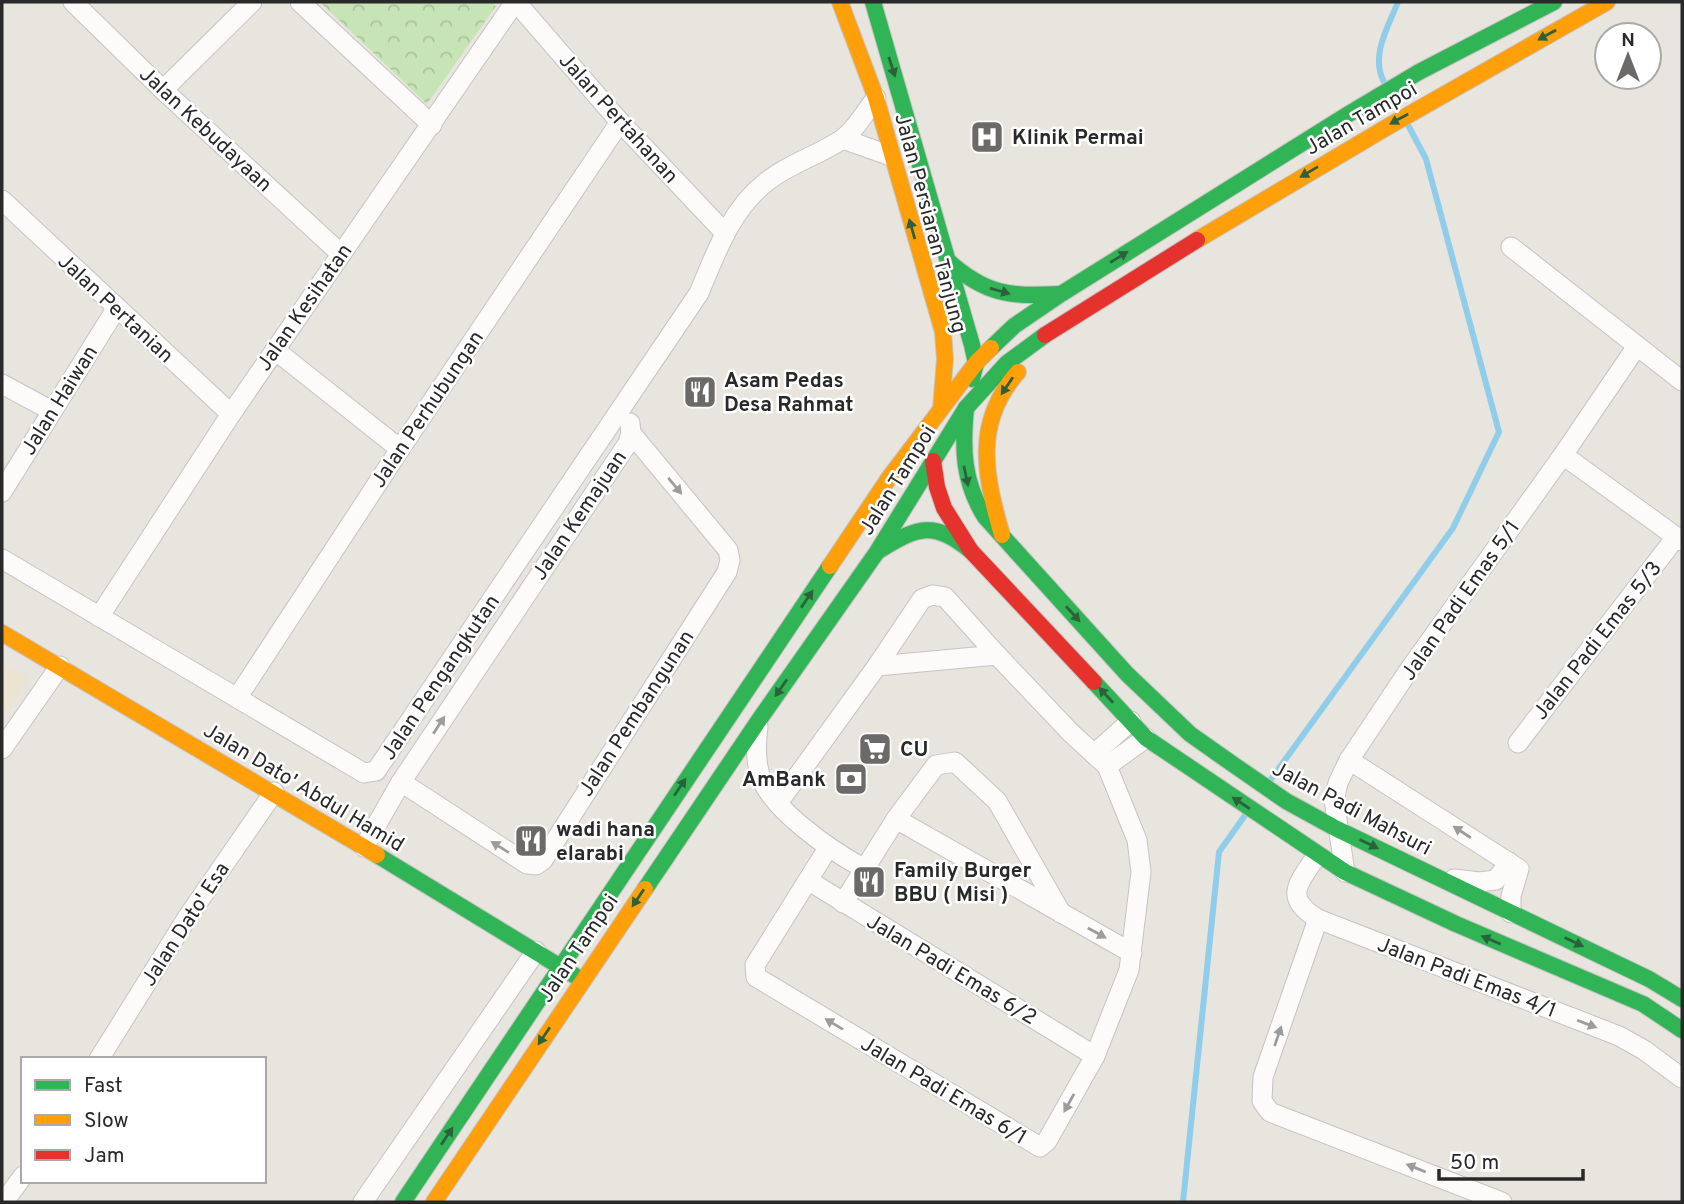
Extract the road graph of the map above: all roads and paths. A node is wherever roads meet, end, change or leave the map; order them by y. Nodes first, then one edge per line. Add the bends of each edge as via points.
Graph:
1 (73, 2) edge
2 (252, 2) edge
3 (300, 2) edge
4 (516, 2) edge
5 (840, 2) edge
6 (873, 2) edge
7 (1533, 2) edge
8 (1554, 2) edge
9 (1606, 2) edge
10 (1515, 23) junction
11 (163, 90) junction
12 (876, 98) junction
13 (620, 122) junction
14 (432, 125) junction
15 (843, 139) junction
16 (891, 156) junction
17 (2, 200) edge
18 (724, 232) junction
19 (1511, 247) dead end
20 (341, 254) junction
21 (948, 261) junction
22 (1131, 279) junction
23 (930, 294) junction
24 (1061, 294) junction
25 (116, 309) junction
26 (1637, 345) junction
27 (275, 350) junction
28 (976, 363) junction
29 (928, 376) dead end
30 (1682, 381) edge
31 (2, 384) edge
32 (628, 398) junction
33 (941, 406) junction
34 (966, 408) junction
35 (52, 411) junction
36 (231, 414) junction
37 (917, 414) dead end
38 (631, 433) junction
39 (400, 449) junction
40 (1563, 455) junction
41 (933, 461) junction
42 (898, 465) junction
43 (2, 492) edge
44 (1002, 536) junction
45 (1679, 539) edge
46 (971, 551) junction
47 (877, 552) junction
48 (2, 559) edge
49 (99, 617) junction
50 (2, 632) edge
51 (997, 654) junction
52 (60, 666) junction
53 (877, 666) junction
54 (237, 698) junction
55 (759, 720) junction
56 (1131, 721) junction
57 (1146, 738) junction
58 (1518, 743) dead end
59 (2, 749) edge
60 (1101, 760) junction
61 (1349, 760) junction
62 (401, 782) junction
63 (274, 792) junction
64 (778, 803) junction
65 (897, 820) junction
66 (1337, 829) junction
67 (363, 847) junction
68 (828, 848) junction
69 (1317, 855) junction
70 (1514, 866) junction
71 (863, 869) junction
72 (1345, 872) junction
73 (1432, 875) junction
74 (809, 881) junction
75 (843, 903) junction
76 (1061, 913) junction
77 (1511, 913) junction
78 (1318, 919) junction
79 (536, 951) junction
80 (1132, 953) junction
81 (559, 966) junction
82 (582, 980) junction
83 (1682, 999) edge
84 (1682, 1030) edge
85 (1095, 1056) junction
86 (100, 1057) edge
87 (1682, 1078) edge
88 (21, 1178) edge
89 (5, 1195) edge
90 (363, 1202) edge
91 (403, 1202) edge
92 (433, 1202) edge
93 (1502, 1202) edge

1 - 11 street, Jalan Kebudayaan
2 - 11 street
3 - 14 street
4 - 13 street, Jalan Pertahanan
4 - 14 street, Jalan Kesihatan
5 - 12 main road, Jalan Persiaran Tanjung
6 -> 21 main road, Jalan Persiaran Tanjung
7 - 10 street
8 - 10 main road, Jalan Tampoi
9 -> 22 main road, Jalan Tampoi via 1367,137
24 -> 10 main road, Jalan Tampoi via 1419,72
11 - 20 street, Jalan Kebudayaan
12 - 15 street
12 - 16 main road, Jalan Persiaran Tanjung
13 - 18 street, Jalan Pertahanan
13 - 39 street, Jalan Perhubungan
14 - 20 street, Jalan Kesihatan
15 - 16 street
15 - 18 street via 766,182
23 -> 16 main road, Jalan Persiaran Tanjung
17 - 25 street, Jalan Pertanian
18 - 32 street via 699,293
19 - 26 street
20 - 27 street, Jalan Kesihatan
21 -> 24 main road via 974,282 993,289 1029,296
21 - 28 main road, Jalan Persiaran Tanjung
22 - 34 main road, Jalan Tampoi via 1023,349
22 -> 44 main road via 1102,312 1033,358 1000,395 988,437 987,478
23 - 29 main road
23 - 33 main road, Jalan Persiaran Tanjung via 943,332
24 - 28 main road, Jalan Tampoi via 1014,326
25 - 35 street, Jalan Haiwan
25 - 36 street, Jalan Pertanian
26 - 30 street
26 - 40 street, Jalan Padi Emas 5/1
27 - 36 street, Jalan Kesihatan
27 - 39 street
28 - 33 main road, Jalan Tampoi
28 - 34 main road, Jalan Persiaran Tanjung
31 - 35 street
32 - 38 street, Jalan Kemajuan
32 - 54 street, Jalan Pengangkutan via 376,771 363,773
33 - 41 main road, Jalan Persiaran Tanjung
33 - 42 main road, Jalan Tampoi
34 - 41 main road, Jalan Tampoi
34 -> 44 main road, Jalan Padi Mahsuri via 965,480 973,500
35 - 43 street, Jalan Haiwan
36 - 49 street, Jalan Kesihatan
37 - 42 main road
62 -> 38 street, Jalan Kemajuan
38 -> 62 street, Jalan Pembangunan via 728,550 730,560 727,572 542,860 527,864
39 - 54 street, Jalan Perhubungan
40 - 45 street
40 - 61 street, Jalan Padi Emas 5/1
41 - 46 main road via 944,508
41 - 47 main road, Jalan Tampoi
81 -> 42 main road, Jalan Tampoi
44 -> 66 main road, Jalan Padi Mahsuri via 1127,674 1190,734 1286,802
45 - 58 street, Jalan Padi Emas 5/3
46 - 47 main road via 953,536 918,528
56 -> 46 main road
47 -> 55 main road, Jalan Tampoi
48 - 49 street, Jalan Pengangkutan
49 - 54 street, Jalan Pengangkutan
50 - 52 main road, Jalan Dato' Abdul Hamid
51 - 53 street
51 - 53 street, Jalan Padi Emas 6/1 via 944,597 932,595 922,599
51 - 60 street, Jalan Padi Emas 6/1
52 - 59 street
52 - 63 main road, Jalan Dato' Abdul Hamid
53 - 64 street, Jalan Padi Emas 6/1
55 - 64 street via 759,774
55 -> 82 main road, Jalan Tampoi
56 - 57 main road
56 - 60 street
57 - 60 street
69 -> 57 main road
60 - 80 street, Jalan Padi Emas 6/1 via 1137,840 1141,872
61 - 66 street, Jalan Padi Emas 5/1 via 1334,800
70 -> 61 street
62 - 67 street, Jalan Kemajuan
63 - 67 main road, Jalan Dato' Abdul Hamid
63 - 86 street, Jalan Dato' Esa via 187,918
64 - 68 street
65 - 71 street
65 - 76 street
65 - 76 street via 936,765 955,762 997,801
66 - 72 street, Jalan Padi Emas 5/1
66 -> 73 main road, Jalan Padi Mahsuri
67 - 79 main road, Jalan Dato' Abdul Hamid
68 - 71 street
68 - 74 street, Jalan Padi Emas 6/1
69 - 72 main road
69 - 78 street, Jalan Padi Emas 4/1 via 1297,886 1297,900
70 - 73 street via 1496,880 1479,882
70 - 77 street
71 - 75 street
84 -> 72 main road via 1643,1004
73 - 77 main road, Jalan Padi Mahsuri
74 - 75 street, Jalan Padi Emas 6/2
85 -> 74 street, Jalan Padi Emas 6/1 via 1040,1147 756,977 755,965
75 - 85 street, Jalan Padi Emas 6/2
76 -> 80 street
77 -> 83 main road, Jalan Padi Mahsuri
78 -> 87 street, Jalan Padi Emas 4/1 via 1619,1036
93 -> 78 street via 1270,1112 1262,1101 1264,1077
79 - 81 main road, Jalan Dato' Abdul Hamid
79 - 90 street
80 - 85 street, Jalan Padi Emas 6/1
81 - 82 main road, Jalan Dato' Abdul Hamid
91 -> 81 main road, Jalan Tampoi
82 -> 92 main road, Jalan Tampoi
88 - 89 street

